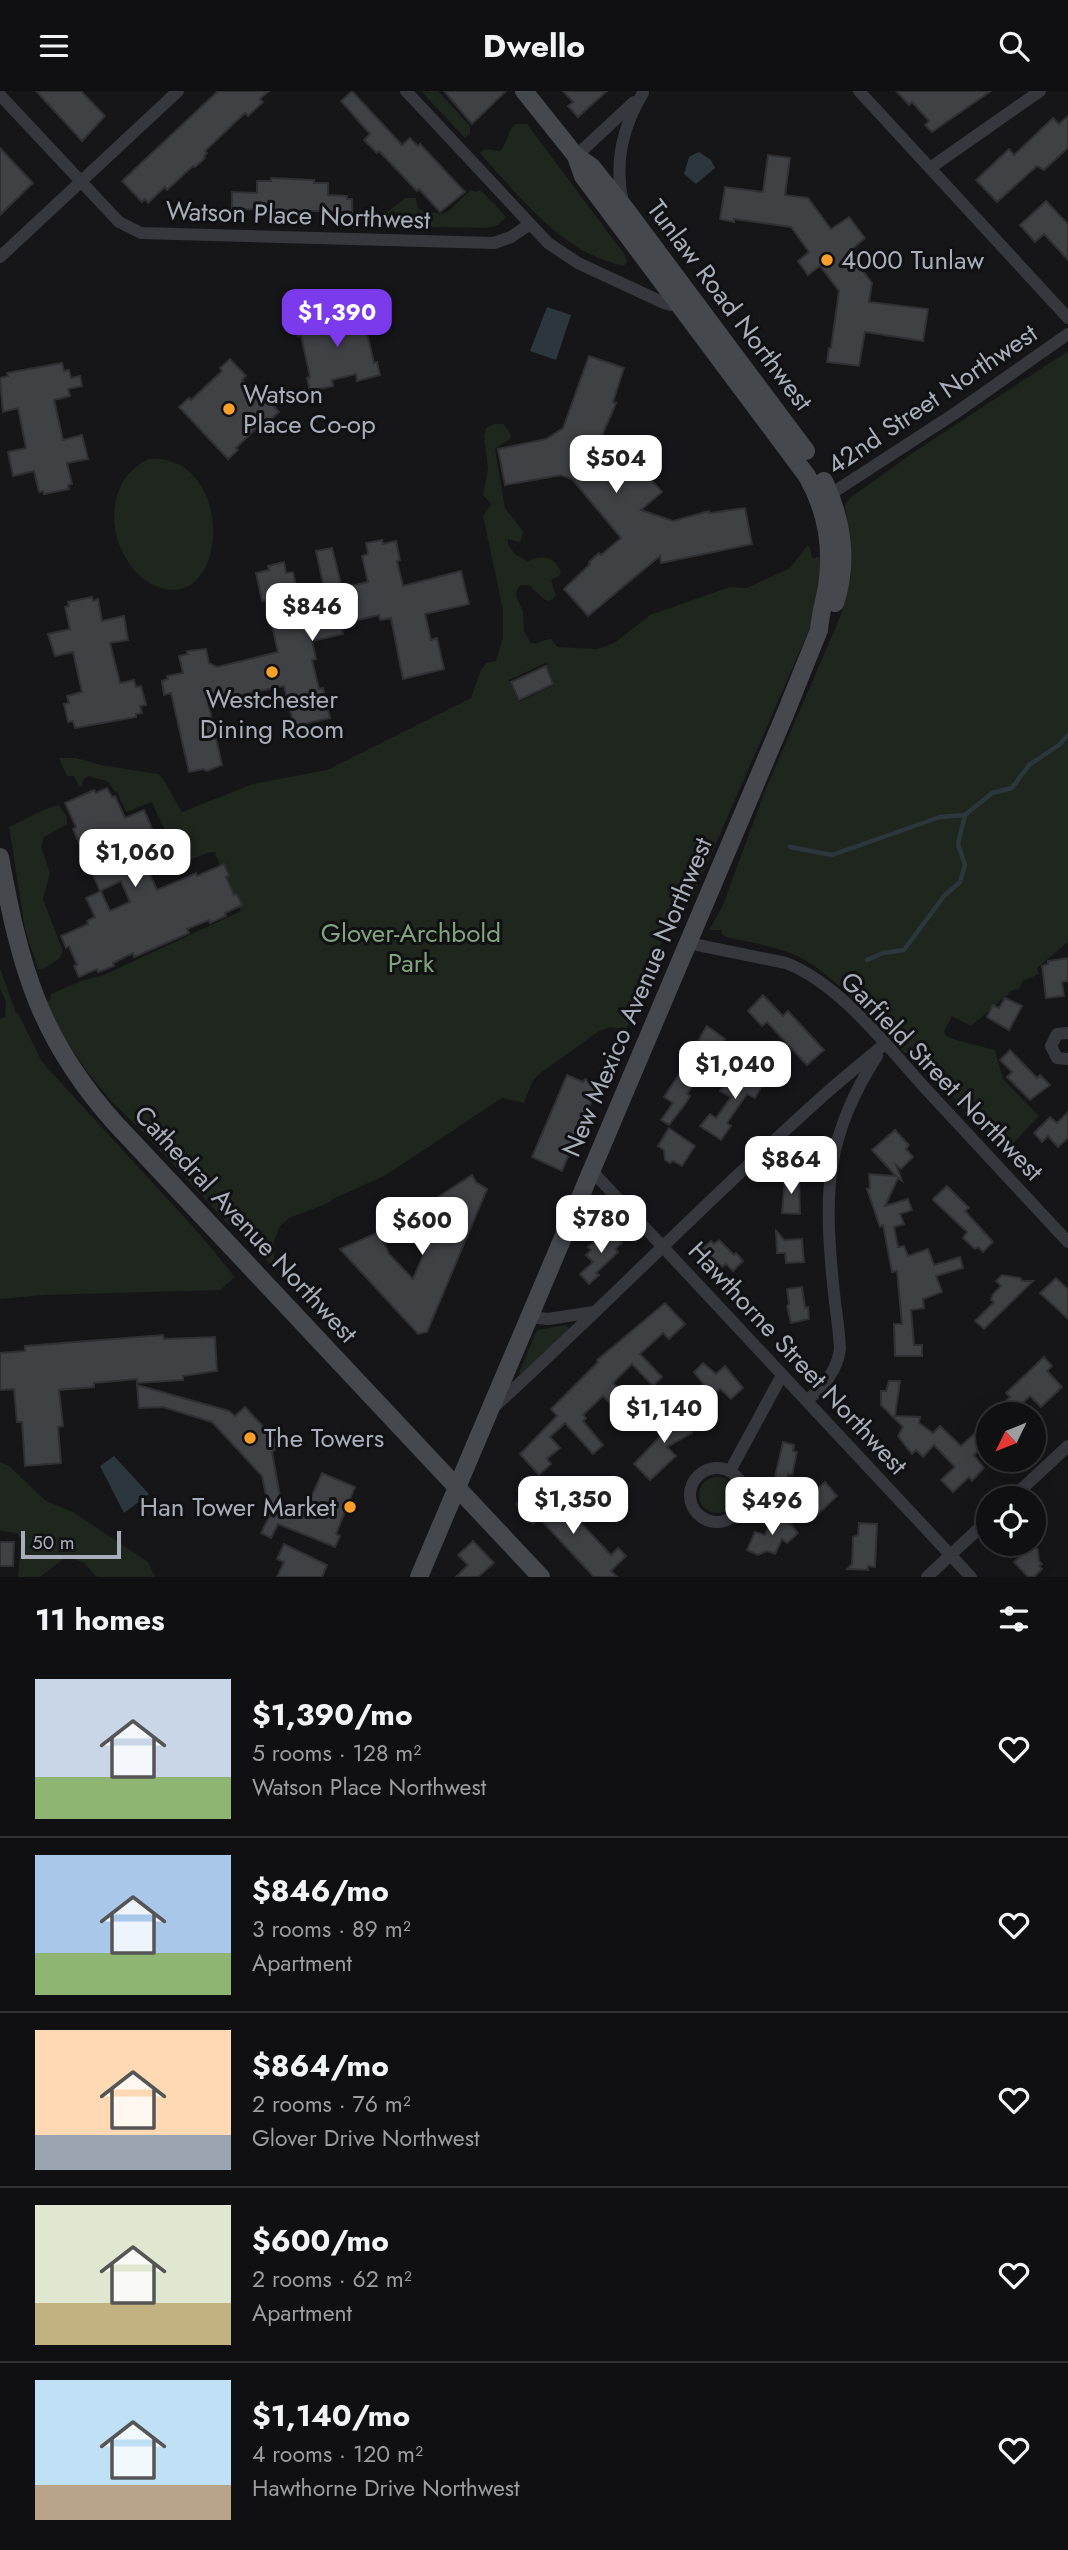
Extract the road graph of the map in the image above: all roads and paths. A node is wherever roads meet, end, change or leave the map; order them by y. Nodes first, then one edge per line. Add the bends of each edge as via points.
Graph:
1 (178, 91) edge
2 (406, 91) edge
3 (524, 91) edge
4 (859, 91) edge
5 (1040, 91) edge
6 (645, 92) edge
7 (0, 95) edge
8 (576, 156) junction
9 (930, 168) junction
10 (81, 182) junction
11 (624, 207) junction
12 (530, 224) junction
13 (0, 257) edge
14 (684, 300) junction
15 (1068, 318) edge
16 (1068, 334) edge
17 (825, 498) junction
18 (0, 857) edge
19 (688, 943) junction
20 (1068, 1033) edge
21 (885, 1044) junction
22 (1068, 1059) edge
23 (592, 1171) junction
24 (1068, 1242) edge
25 (663, 1246) junction
26 (595, 1311) junction
27 (529, 1317) junction
28 (782, 1375) junction
29 (807, 1401) junction
30 (491, 1409) junction
31 (1068, 1446) edge
32 (730, 1471) junction
33 (1025, 1486) edge
34 (457, 1487) junction
35 (976, 1532) edge
36 (950, 1555) junction
37 (419, 1577) edge
38 (541, 1577) edge
39 (927, 1577) edge
40 (971, 1577) edge

1 - 10 street
2 - 12 street
3 - 8 street, Tunlaw Road Northwest
4 - 9 street
5 - 9 street
6 - 8 street
6 - 11 street via 632,113 622,146
7 - 10 street
8 - 11 street, Tunlaw Road Northwest via 592,167
8 - 14 street, Tunlaw Road Northwest via 583,176
9 - 15 street
10 - 12 street, Watson Place Northwest via 119,222 147,234 494,243
10 - 13 street
11 - 14 street, Tunlaw Road Northwest
12 - 14 street via 570,258 664,303
14 - 17 street, Tunlaw Road Northwest
16 - 17 street, 42nd Street Northwest
17 - 19 street, New Mexico Avenue Northwest via 830,554 819,630
18 - 34 street, Cathedral Avenue Northwest via 27,979 51,1034 85,1089
19 - 21 street, Garfield Street Northwest via 799,968 836,994
19 - 23 street, New Mexico Avenue Northwest
20 - 22 street via 1057,1034 1051,1046 1057,1058
21 - 24 street, Garfield Street Northwest
21 - 25 street
21 - 29 street via 854,1094 834,1151 828,1211 840,1349 830,1377
23 - 25 street, Hawthorne Street Northwest
23 - 27 street, New Mexico Avenue Northwest
25 - 26 street
25 - 28 street, Hawthorne Street Northwest
26 - 27 street via 548,1319
26 - 30 street
27 - 30 street, New Mexico Avenue Northwest
28 - 29 street, Hawthorne Street Northwest
28 - 32 street
29 - 36 street, Hawthorne Street Northwest
30 - 34 street, New Mexico Avenue Northwest
31 - 33 street
32 - 32 street via 703,1471 691,1485 691,1504 702,1518 720,1523 741,1509 742,1484
34 - 37 street, New Mexico Avenue Northwest
34 - 38 street, Cathedral Avenue Northwest
35 - 36 street
36 - 39 street
36 - 40 street, Hawthorne Street Northwest

